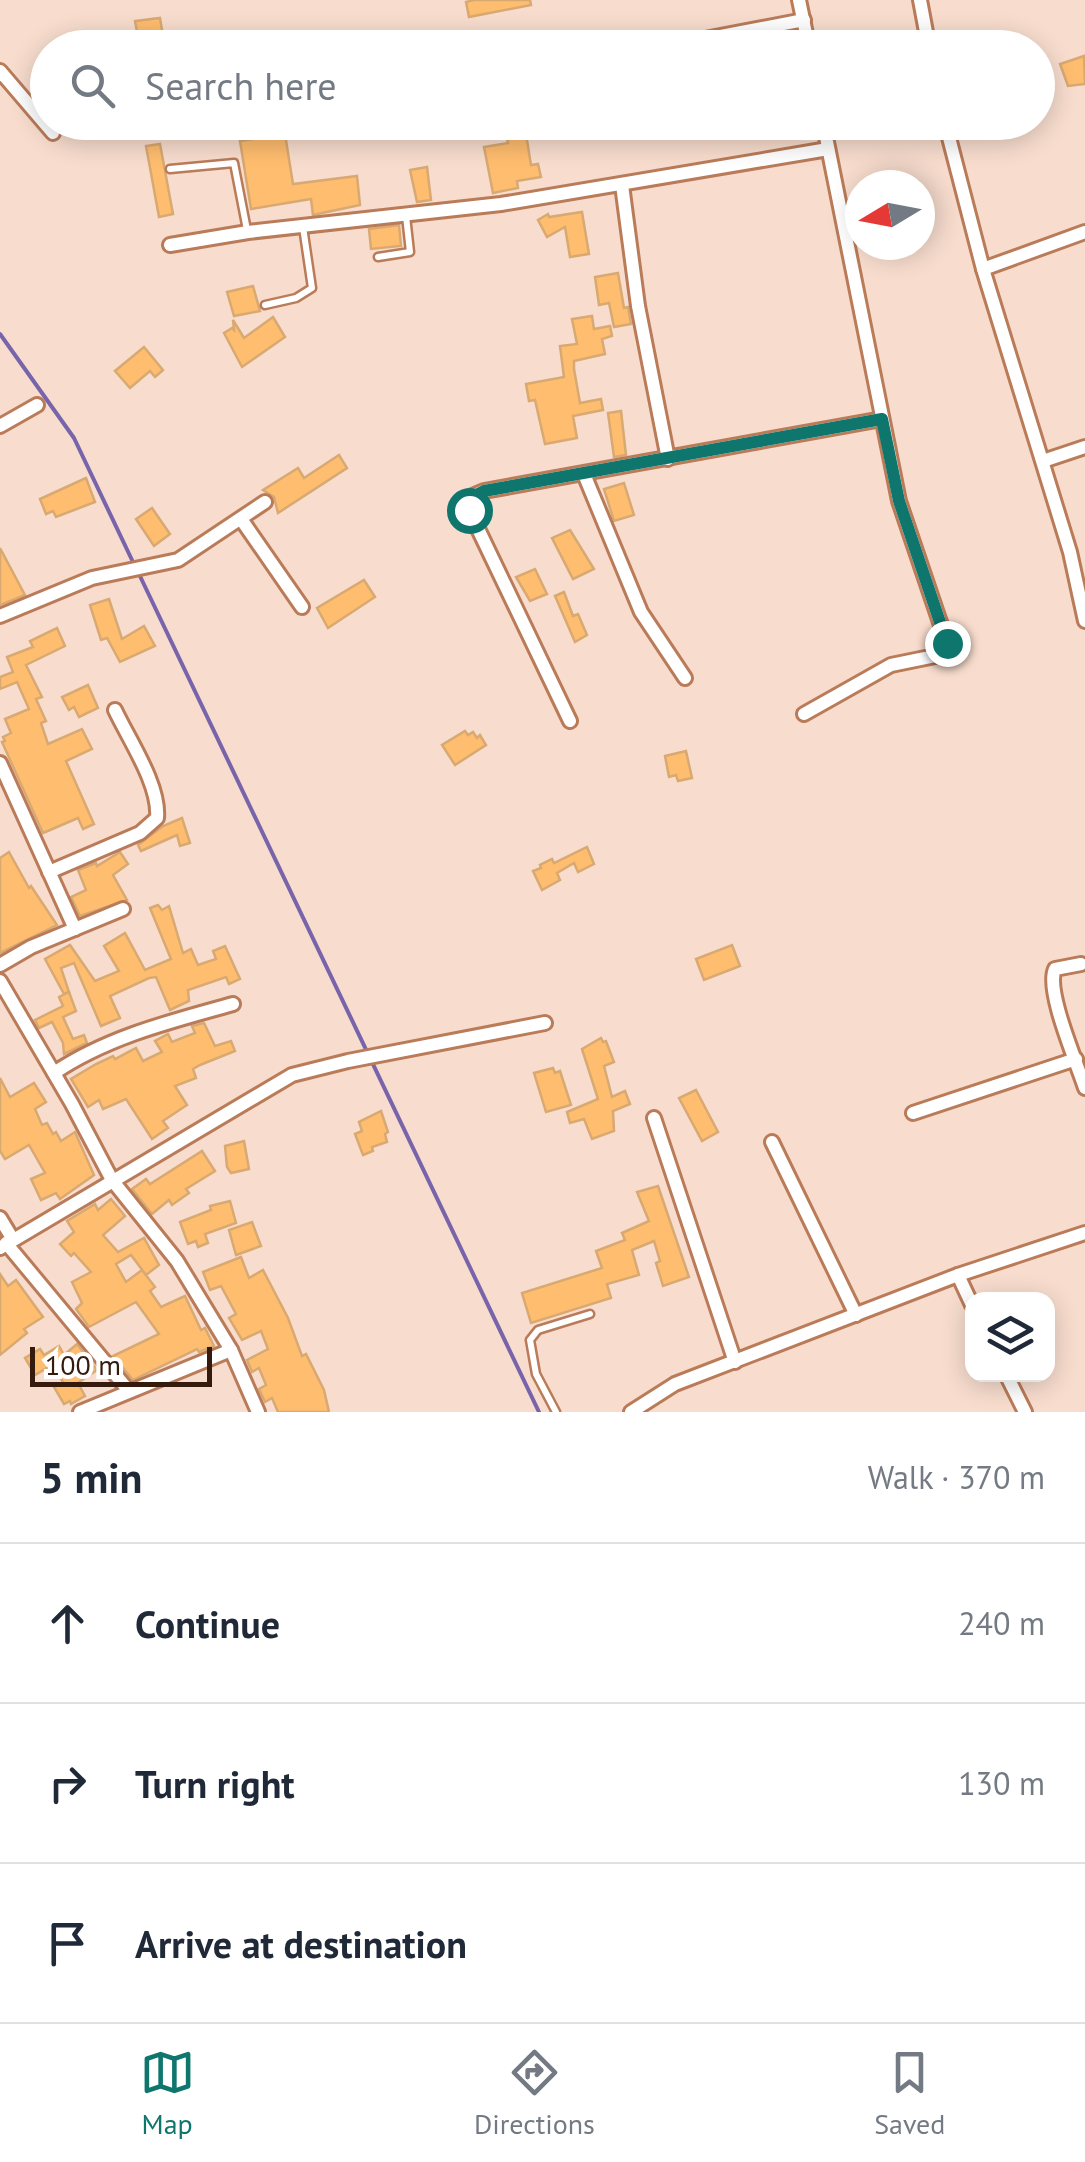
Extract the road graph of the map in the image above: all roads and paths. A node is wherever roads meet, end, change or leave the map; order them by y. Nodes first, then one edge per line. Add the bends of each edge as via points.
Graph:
1 (799, 0) edge
2 (920, 0) edge
3 (804, 20) junction
4 (752, 30) edge
5 (806, 30) edge
6 (926, 30) edge
7 (0, 70) edge
8 (30, 106) edge
9 (826, 140) edge
10 (950, 140) edge
11 (828, 148) junction
12 (170, 169) dead end
13 (622, 185) junction
14 (406, 215) junction
15 (303, 226) junction
16 (248, 232) junction
17 (1085, 232) edge
18 (170, 245) dead end
19 (378, 257) dead end
20 (983, 270) junction
21 (265, 305) dead end
22 (37, 405) dead end
23 (882, 419) junction
24 (0, 426) edge
25 (1085, 447) edge
26 (668, 459) junction
27 (1044, 461) junction
28 (584, 474) junction
29 (265, 502) dead end
30 (242, 518) junction
31 (1083, 593) edge
32 (302, 607) dead end
33 (0, 616) edge
34 (1085, 621) edge
35 (685, 678) dead end
36 (115, 710) dead end
37 (804, 714) dead end
38 (570, 722) dead end
39 (0, 763) edge
40 (49, 872) junction
41 (123, 909) dead end
42 (75, 930) junction
43 (1081, 964) dead end
44 (0, 965) edge
45 (0, 981) edge
46 (234, 1004) dead end
47 (544, 1023) dead end
48 (1076, 1059) junction
49 (54, 1073) junction
50 (1085, 1088) edge
51 (913, 1113) dead end
52 (654, 1118) dead end
53 (772, 1142) dead end
54 (112, 1180) junction
55 (0, 1218) edge
56 (1085, 1233) edge
57 (6, 1243) edge
58 (958, 1275) junction
59 (966, 1292) edge
60 (590, 1314) dead end
61 (856, 1314) junction
62 (232, 1350) junction
63 (736, 1362) junction
64 (1010, 1382) edge
65 (129, 1391) junction
66 (80, 1412) edge
67 (258, 1412) edge
68 (556, 1412) edge
69 (631, 1412) edge
70 (1025, 1412) edge

1 - 3 street
2 - 6 street
3 - 4 street
3 - 5 street
7 - 8 street
9 - 11 street
10 - 20 street
11 - 13 street
11 - 23 street
12 - 16 lane via 234,163
13 - 14 street
13 - 26 street
14 - 15 street
14 - 19 lane via 410,252
15 - 16 street
15 - 21 lane via 312,288
16 - 18 street
17 - 20 street
20 - 27 street
22 - 24 street
23 - 26 street
23 - 37 street via 899,501 946,650 891,666
25 - 27 street
26 - 28 street
27 - 31 street
28 - 35 street via 641,612
28 - 38 street via 484,491 468,502
29 - 30 street
30 - 32 street
30 - 33 street via 178,560 92,578
31 - 34 street
36 - 40 street via 150,780 156,818 140,833
39 - 40 street
40 - 42 street
41 - 42 street
42 - 44 street
43 - 48 street via 1052,976
45 - 49 street
46 - 49 street via 139,1032
47 - 54 street via 292,1075
48 - 50 street
48 - 51 street
49 - 54 street
52 - 63 street
53 - 61 street
54 - 57 street
54 - 62 street via 176,1261
55 - 57 street
56 - 58 street
57 - 65 street
58 - 59 street
58 - 61 street
60 - 68 lane via 538,1330 530,1340 536,1374
61 - 63 street
62 - 65 street
62 - 67 street
63 - 69 street via 675,1384
64 - 70 street
65 - 66 street

